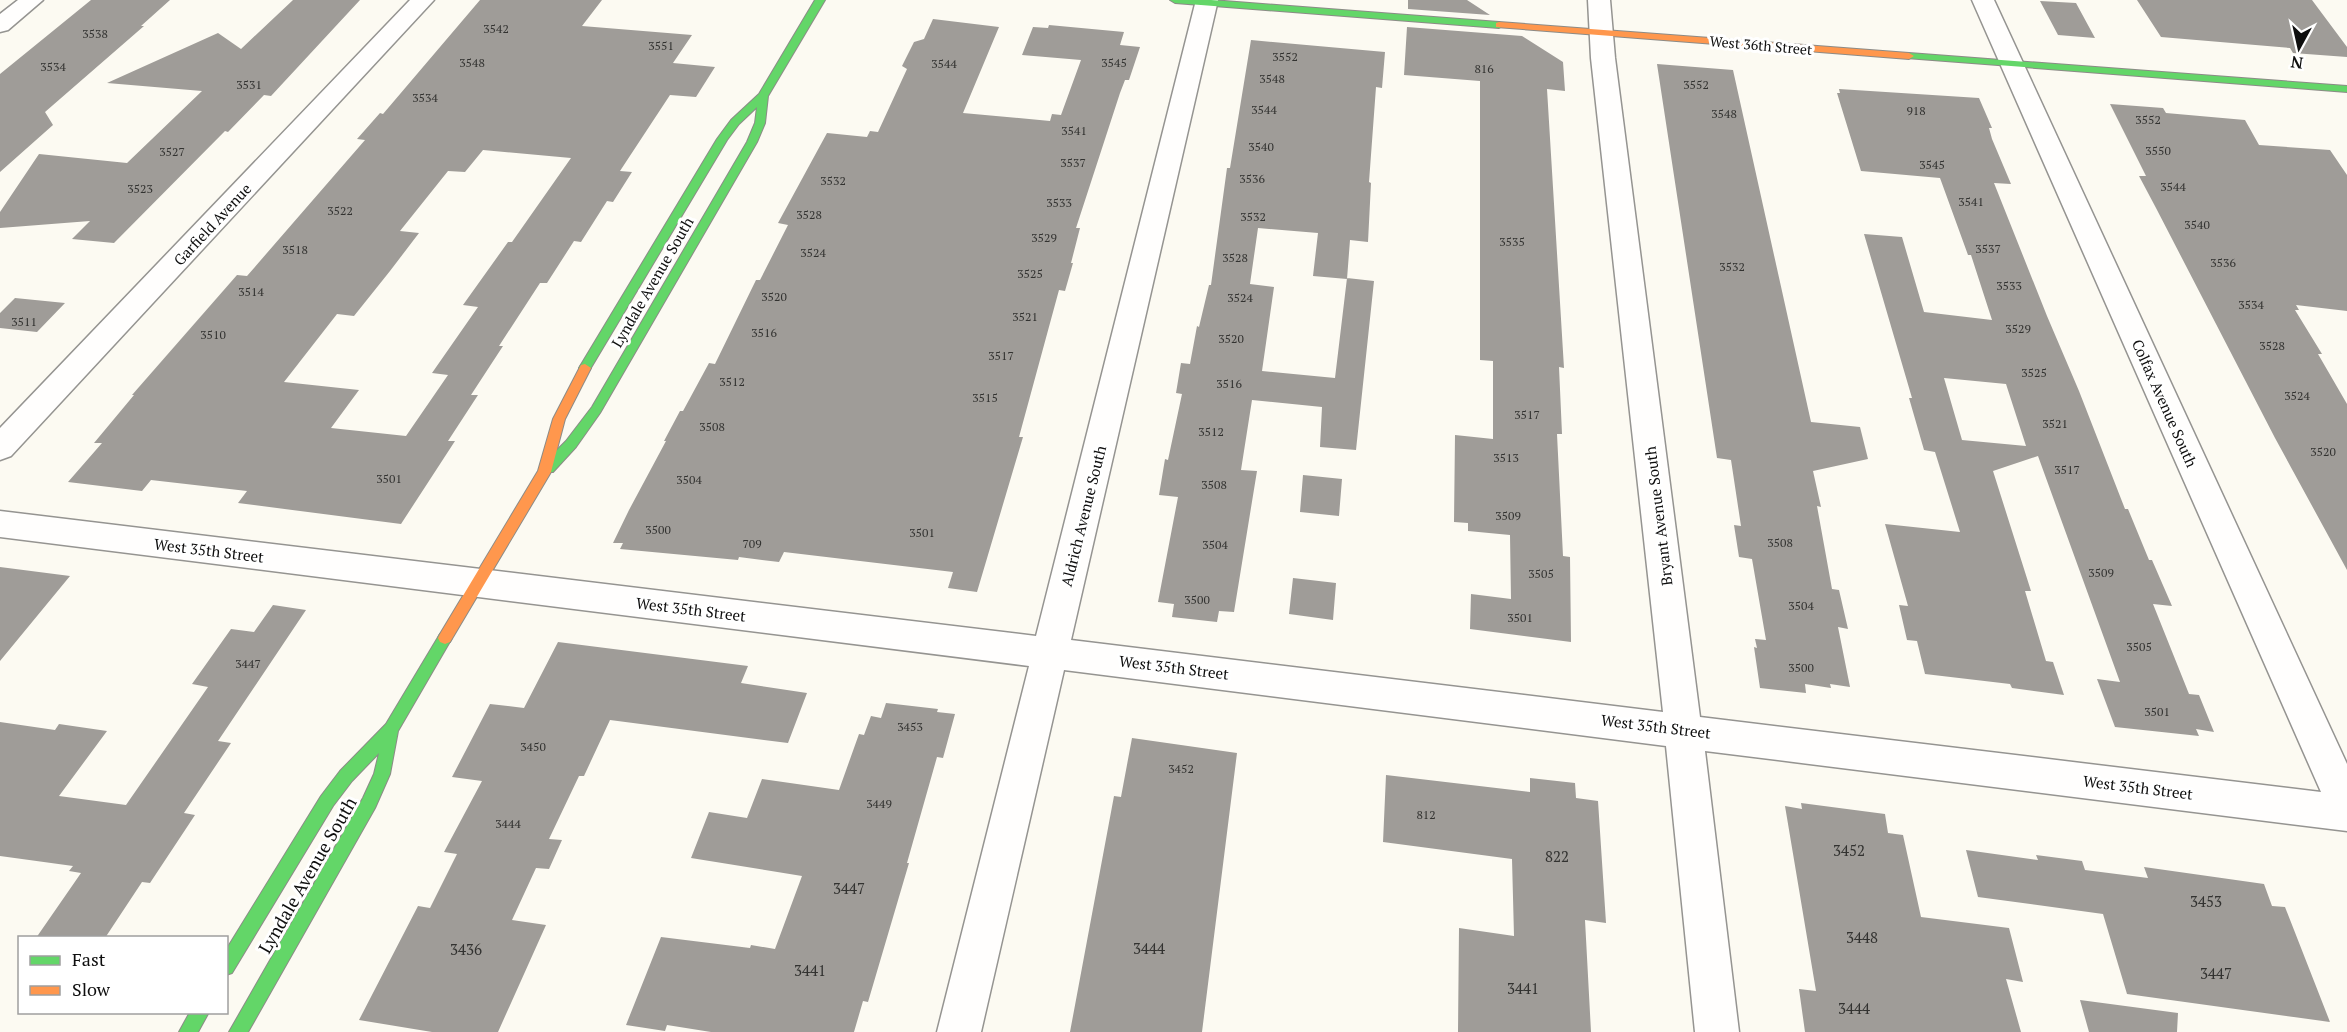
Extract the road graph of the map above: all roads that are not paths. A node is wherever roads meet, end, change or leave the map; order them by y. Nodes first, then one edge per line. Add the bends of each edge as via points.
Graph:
1 (32, 0) edge
2 (423, 0) edge
3 (820, 0) edge
4 (1599, 0) edge
5 (1983, 0) edge
6 (1196, 1) edge
7 (0, 25) edge
8 (1601, 33) junction
9 (2011, 64) junction
10 (2347, 89) edge
11 (763, 96) junction
12 (0, 448) edge
13 (544, 472) junction
14 (0, 524) edge
15 (478, 584) junction
16 (1050, 652) junction
17 (391, 729) junction
18 (1683, 730) junction
19 (2347, 806) edge
20 (2347, 813) edge
21 (228, 964) edge
22 (199, 1014) edge
23 (188, 1032) edge
24 (238, 1032) edge
25 (959, 1032) edge
26 (1718, 1032) edge

1 - 7 street
2 - 12 street, Garfield Avenue
3 - 11 main road, Lyndale Avenue South
4 - 8 street, Bryant Avenue South
5 - 9 street, Colfax Avenue South
6 - 8 main road, West 36th Street
6 - 16 street, Aldrich Avenue South
8 - 9 main road, West 36th Street
8 - 18 street, Bryant Avenue South
9 - 10 main road, West 36th Street
9 - 19 street, Colfax Avenue South
11 - 13 main road, Lyndale Avenue South via 723,139 570,394
11 - 13 main road, Lyndale Avenue South via 760,123 752,142 604,397 582,430
13 - 15 main road, Lyndale Avenue South
14 - 15 street, West 35th Street
15 - 16 street, West 35th Street
15 - 17 main road, Lyndale Avenue South
16 - 18 street, West 35th Street
16 - 25 street, Aldrich Avenue South
17 - 21 main road, Lyndale Avenue South via 327,801
17 - 24 main road, Lyndale Avenue South via 382,774 369,803
18 - 20 street, West 35th Street
18 - 26 street, Bryant Avenue South
22 - 23 main road

